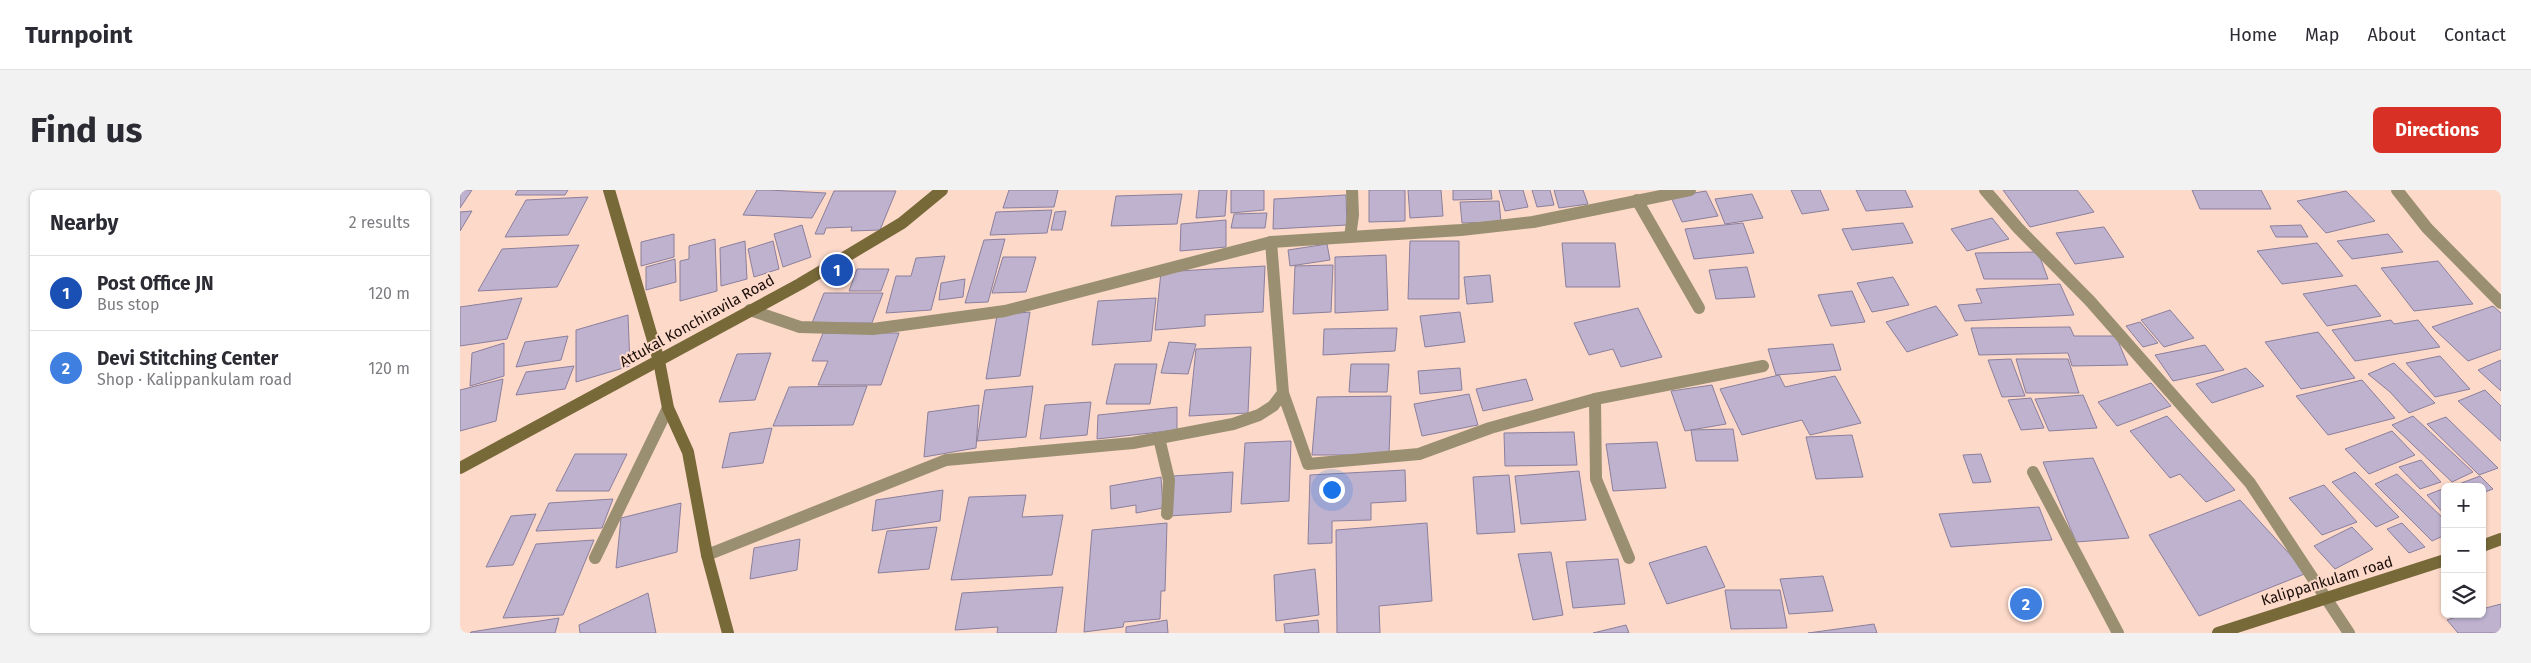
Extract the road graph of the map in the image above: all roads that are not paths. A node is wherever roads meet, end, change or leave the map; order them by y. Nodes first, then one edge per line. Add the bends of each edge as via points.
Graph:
1 (609, 190) edge
2 (942, 190) edge
3 (1352, 190) edge
4 (1690, 190) edge
5 (2397, 190) edge
6 (1989, 191) edge
7 (1637, 200) junction
8 (1350, 237) junction
9 (1270, 242) junction
10 (2501, 303) edge
11 (1699, 308) dead end
12 (750, 310) junction
13 (659, 361) junction
14 (1763, 366) dead end
15 (1283, 393) junction
16 (1595, 399) junction
17 (668, 408) junction
18 (1159, 438) junction
19 (460, 468) edge
20 (2033, 472) dead end
21 (1166, 514) dead end
22 (2501, 540) edge
23 (2486, 545) edge
24 (707, 555) junction
25 (595, 558) dead end
26 (1629, 558) dead end
27 (2441, 561) edge
28 (2326, 598) junction
29 (728, 633) edge
30 (2118, 633) edge
31 (2218, 633) edge
32 (2349, 633) edge

1 - 13 street
2 - 12 street, Attukal Konchiravila Road via 902,223 871,243
3 - 8 street via 1354,215
4 - 7 street
5 - 10 street via 2427,228
6 - 28 street via 2018,228 2090,301 2250,483
7 - 8 street via 1533,222
7 - 11 street
8 - 9 street
9 - 12 street via 1005,311 960,318 873,329 800,327
9 - 15 street
12 - 13 street, Attukal Konchiravila Road
13 - 17 street
13 - 19 street, Attukal Konchiravila Road
14 - 16 street
15 - 16 street via 1308,464 1420,454 1490,428
15 - 18 street via 1273,406 1259,415 1233,424
16 - 26 street via 1596,480
17 - 24 street via 688,452
17 - 25 street
18 - 21 street via 1169,480
18 - 24 street via 1031,454 946,460
20 - 30 street
22 - 23 street
24 - 29 street
27 - 28 street, Kalippankulam road
28 - 31 street, Kalippankulam road
28 - 32 street

